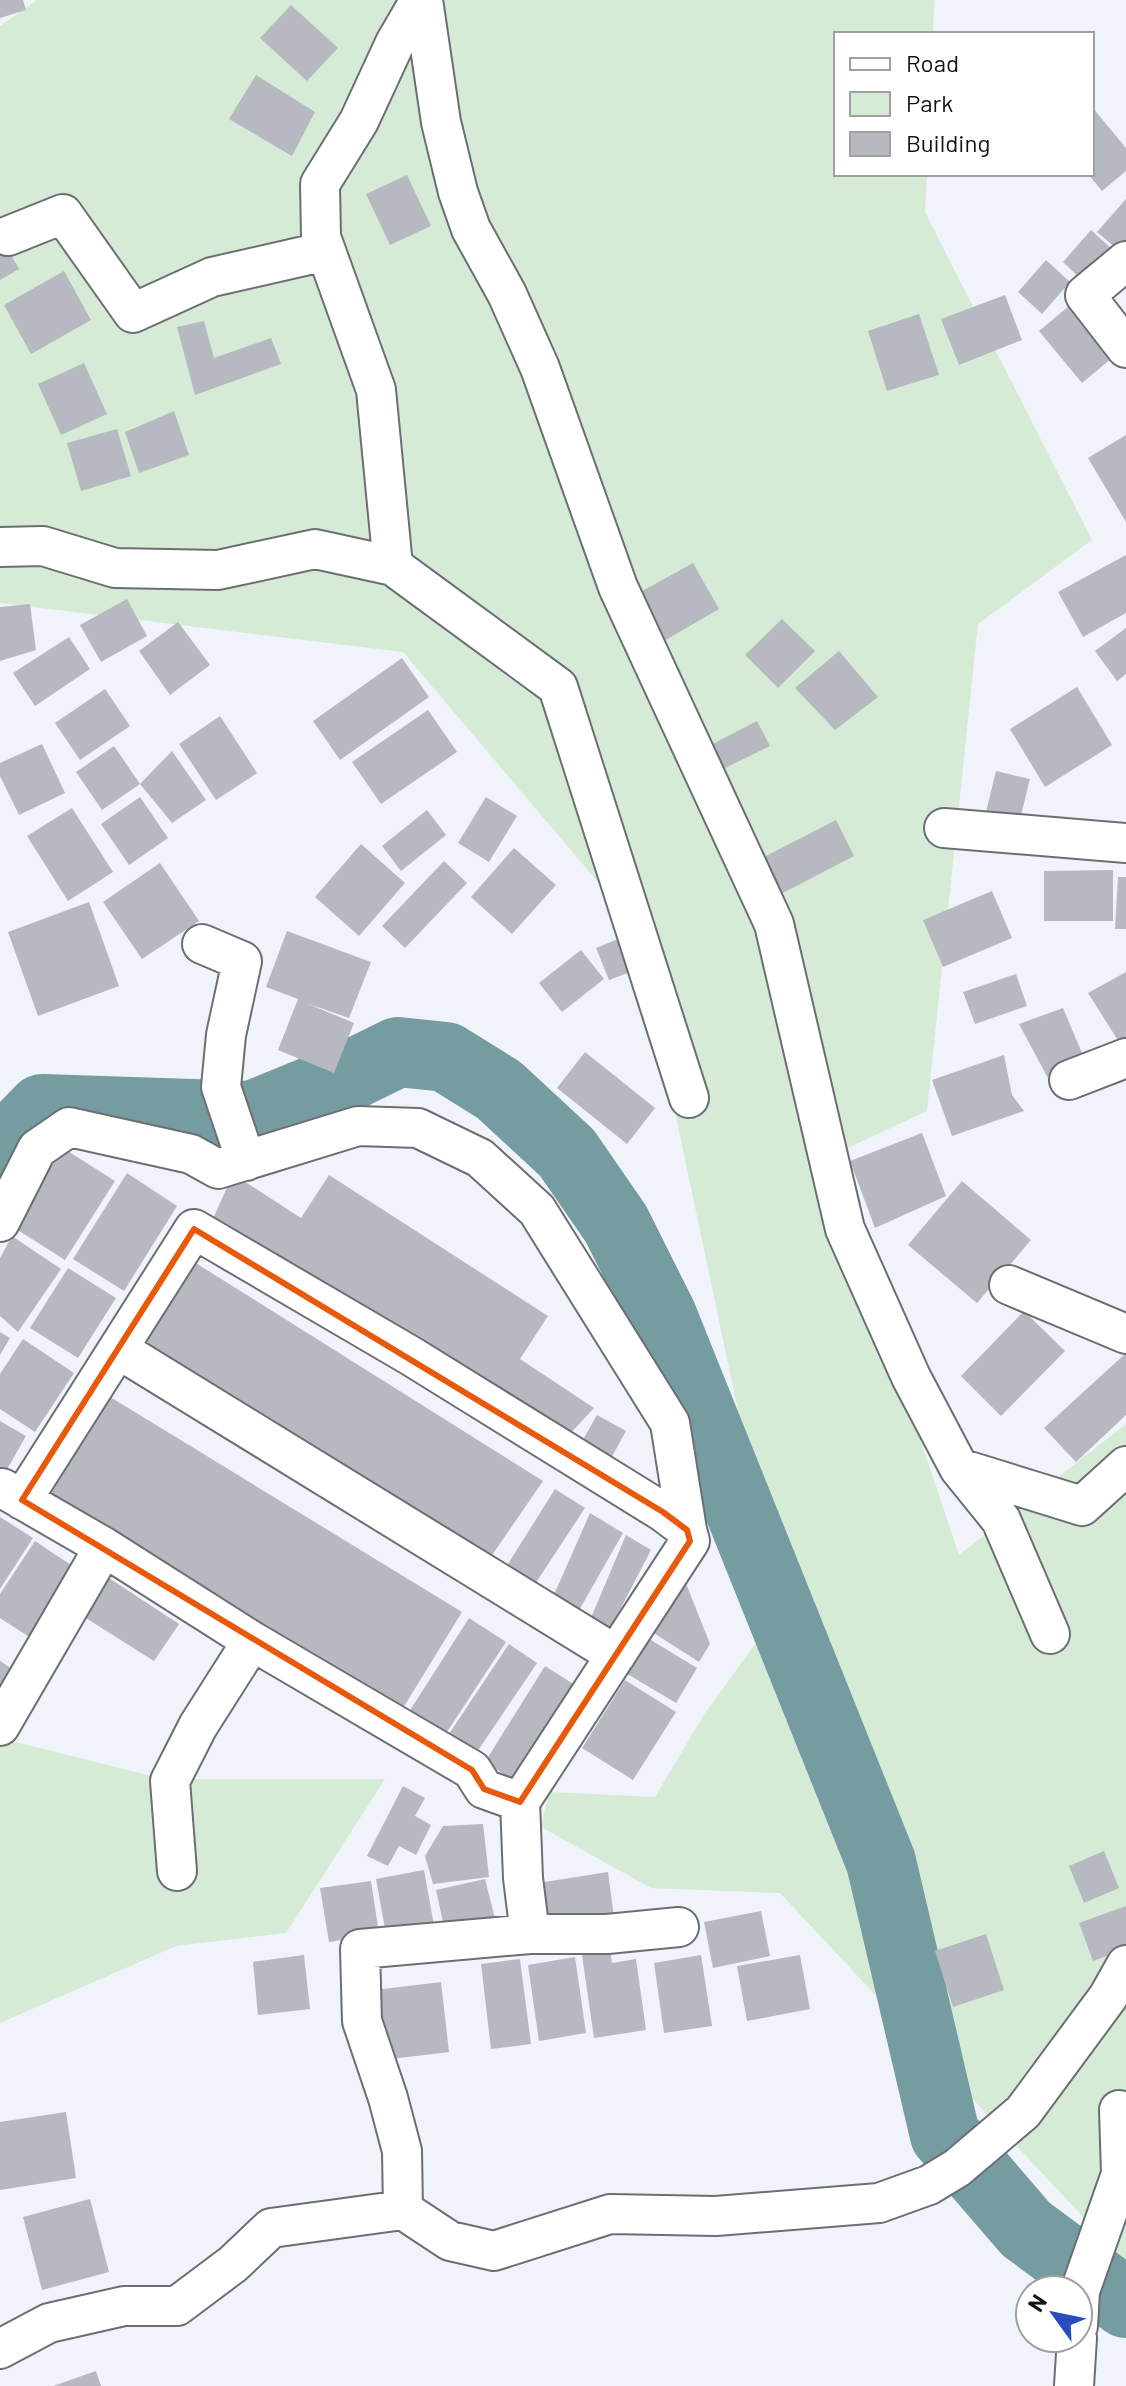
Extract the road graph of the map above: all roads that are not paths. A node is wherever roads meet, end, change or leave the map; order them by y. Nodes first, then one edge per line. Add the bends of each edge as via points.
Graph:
1 (421, 0) edge
2 (8, 236) dead end
3 (326, 251) junction
4 (1126, 261) edge
5 (1126, 348) edge
6 (0, 547) edge
7 (393, 566) junction
8 (944, 828) dead end
9 (1126, 843) edge
10 (202, 944) dead end
11 (1126, 1058) edge
12 (1069, 1080) dead end
13 (689, 1098) dead end
14 (246, 1161) junction
15 (0, 1222) edge
16 (1009, 1285) dead end
17 (1126, 1334) edge
18 (118, 1349) junction
19 (1126, 1466) edge
20 (959, 1468) junction
21 (11, 1493) edge
22 (687, 1530) junction
23 (104, 1547) junction
24 (1050, 1634) dead end
25 (252, 1641) junction
26 (616, 1655) junction
27 (0, 1726) edge
28 (520, 1802) junction
29 (177, 1871) dead end
30 (679, 1927) dead end
31 (530, 1934) junction
32 (1126, 1965) edge
33 (1119, 2110) dead end
34 (403, 2210) junction
35 (1090, 2274) edge
36 (0, 2349) edge
37 (1076, 2354) edge
38 (1074, 2386) edge

1 - 3 street via 320,184
1 - 20 street via 441,122 471,229 540,368 618,587 774,924 845,1229 911,1377
2 - 3 street via 63,214 133,313 212,277
3 - 7 street via 376,390
4 - 5 street via 1085,295
6 - 7 street via 43,546 115,568 218,570 315,549
7 - 13 street via 558,687
8 - 9 street
10 - 14 street via 242,961 221,1087
11 - 12 street
14 - 15 street via 218,1169 191,1154 69,1127 37,1149
14 - 22 street via 358,1126 418,1128 480,1158 537,1210 670,1423
16 - 17 street
18 - 21 street
18 - 22 street via 194,1229 411,1356
18 - 26 street
19 - 20 street via 1082,1506
20 - 24 street via 1001,1520
21 - 23 street
22 - 26 street via 690,1541
23 - 25 street
23 - 27 street
25 - 28 street via 472,1770 484,1789
25 - 29 street via 170,1781
26 - 28 street
28 - 31 street
30 - 31 street
31 - 34 street via 360,1949 362,2021 402,2151
32 - 34 street via 1023,2112 957,2168 929,2185 879,2203 716,2216 610,2214 494,2251 450,2241
33 - 35 street via 1121,2174
34 - 36 street via 271,2228 177,2306 124,2306 49,2323
37 - 38 street

